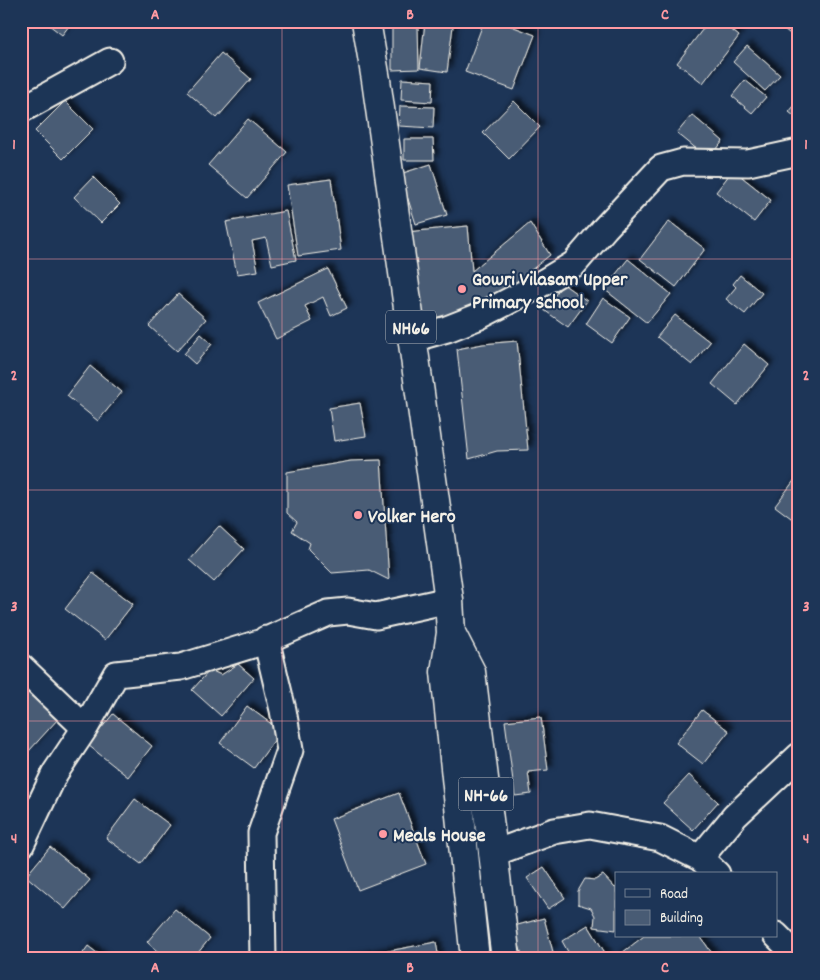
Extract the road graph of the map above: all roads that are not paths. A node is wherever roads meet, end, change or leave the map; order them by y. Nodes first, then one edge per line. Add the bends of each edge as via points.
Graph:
1 (366, 21) edge
2 (110, 61) dead end
3 (21, 110) edge
4 (799, 152) edge
5 (412, 338) junction
6 (448, 600) junction
7 (451, 633) junction
8 (266, 639) junction
9 (21, 667) edge
10 (85, 728) junction
11 (799, 756) edge
12 (21, 845) edge
13 (492, 854) junction
14 (466, 864) junction
15 (708, 866) edge
16 (778, 937) edge
17 (799, 958) edge
18 (264, 959) edge
19 (475, 959) edge
20 (506, 959) edge

1 - 5 highway, NH66
2 - 3 street
4 - 5 street via 748,163 683,162 661,168 574,264 480,316
5 - 6 highway, NH66
6 - 7 highway, NH66
6 - 8 street via 376,616 348,611 328,613
7 - 13 highway, NH-66 via 471,672
7 - 14 highway, NH66 via 445,672
8 - 10 street via 181,667 116,674
8 - 18 street via 290,750 261,833
9 - 10 street
10 - 12 street via 55,773
11 - 15 street via 735,816
13 - 14 highway
13 - 15 street via 554,831 590,825 660,838
13 - 20 highway, NH-66
14 - 19 highway, NH66
16 - 17 street

